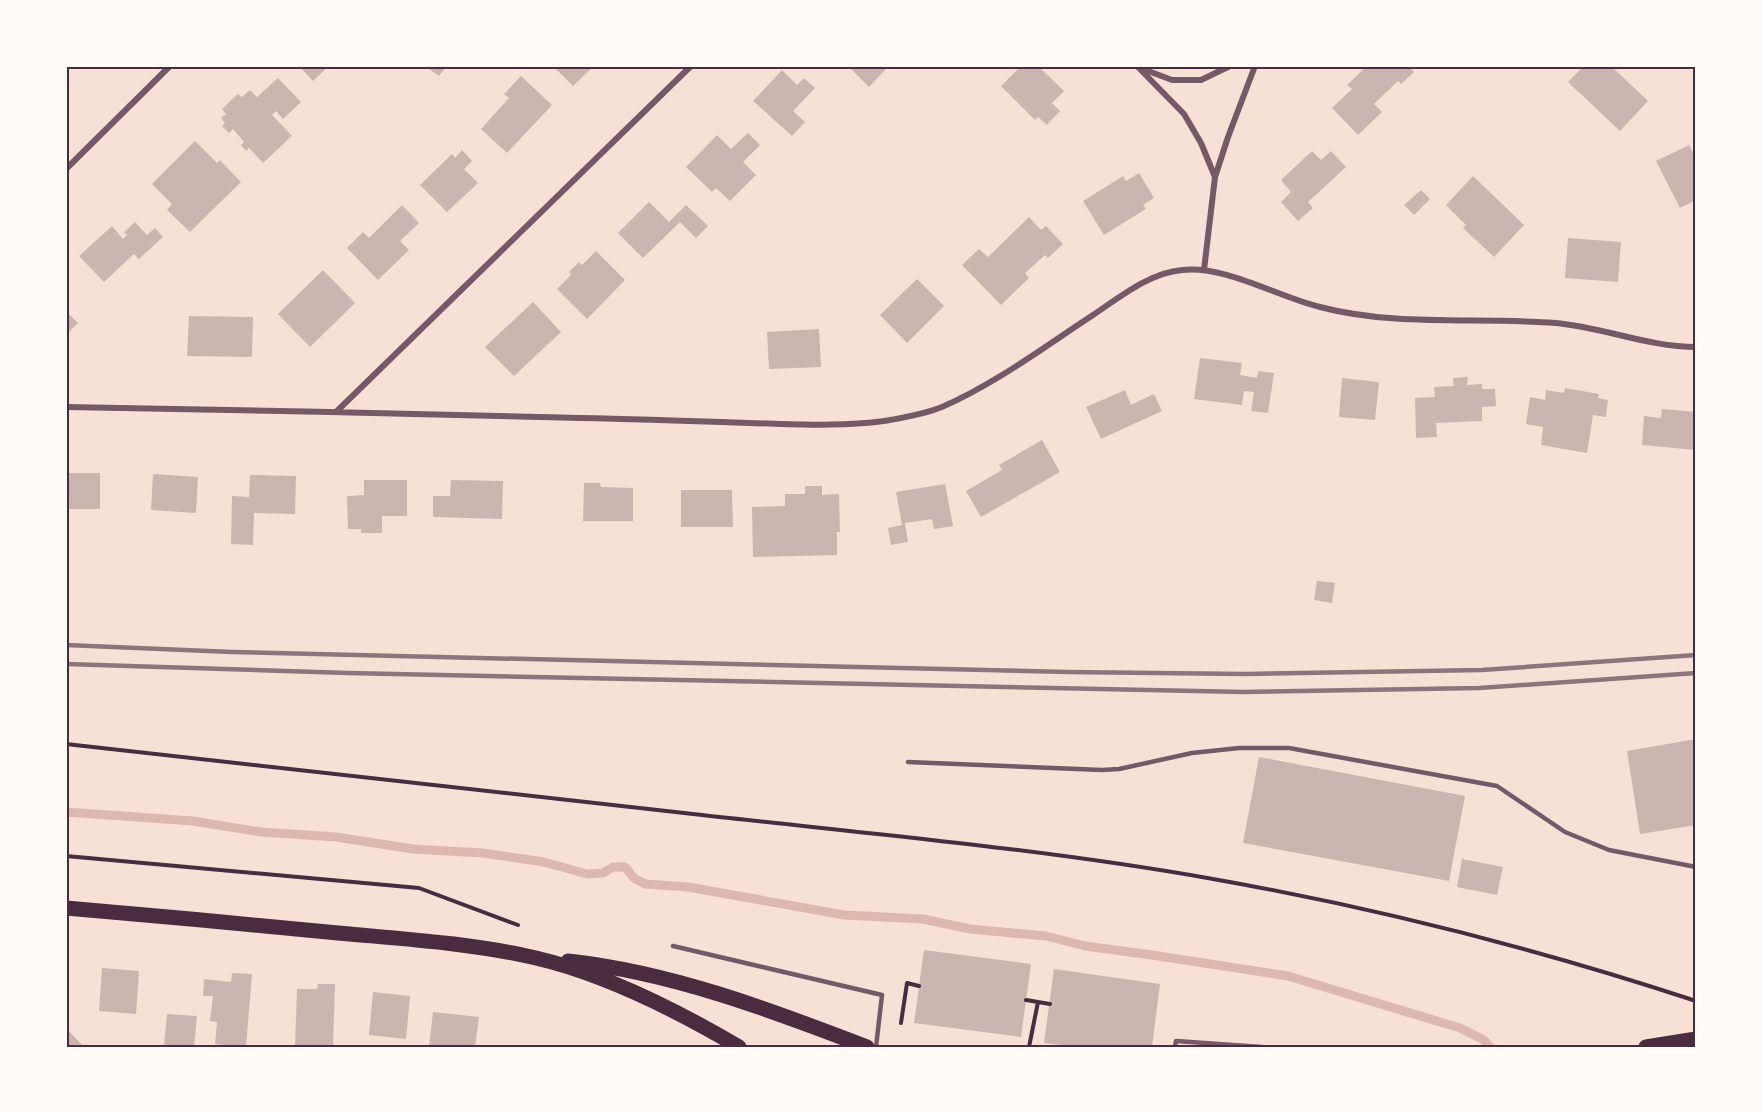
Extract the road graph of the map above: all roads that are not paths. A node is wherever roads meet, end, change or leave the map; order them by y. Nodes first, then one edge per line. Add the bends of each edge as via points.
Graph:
1 (170, 66) edge
2 (691, 66) edge
3 (1230, 66) edge
4 (1254, 66) edge
5 (1138, 67) edge
6 (66, 169) edge
7 (1215, 177) junction
8 (1204, 270) junction
9 (1696, 347) edge
10 (66, 407) edge
11 (336, 412) junction
12 (908, 762) dead end
13 (1696, 867) edge
14 (66, 908) edge
15 (674, 946) dead end
16 (537, 958) junction
17 (1696, 1039) edge
18 (739, 1047) edge
19 (867, 1047) edge
20 (876, 1047) edge
21 (1175, 1047) edge
22 (1262, 1047) edge
23 (1646, 1047) edge

1 - 6 street
2 - 11 street
3 - 5 street via 1201,80 1172,80
4 - 7 street
5 - 7 street via 1184,114
7 - 8 street
8 - 9 street via 1319,307 1358,315 1561,324 1656,344
8 - 11 street via 1158,275 1006,372 939,409 886,421 832,426
10 - 11 street
12 - 13 lane via 1102,770 1199,752 1289,748 1497,786 1565,832 1609,850
14 - 16 main road via 413,939
15 - 20 lane via 882,995
16 - 18 main road via 644,998
16 - 19 main road via 585,963 666,980
17 - 23 main road
21 - 22 lane via 1176,1041

